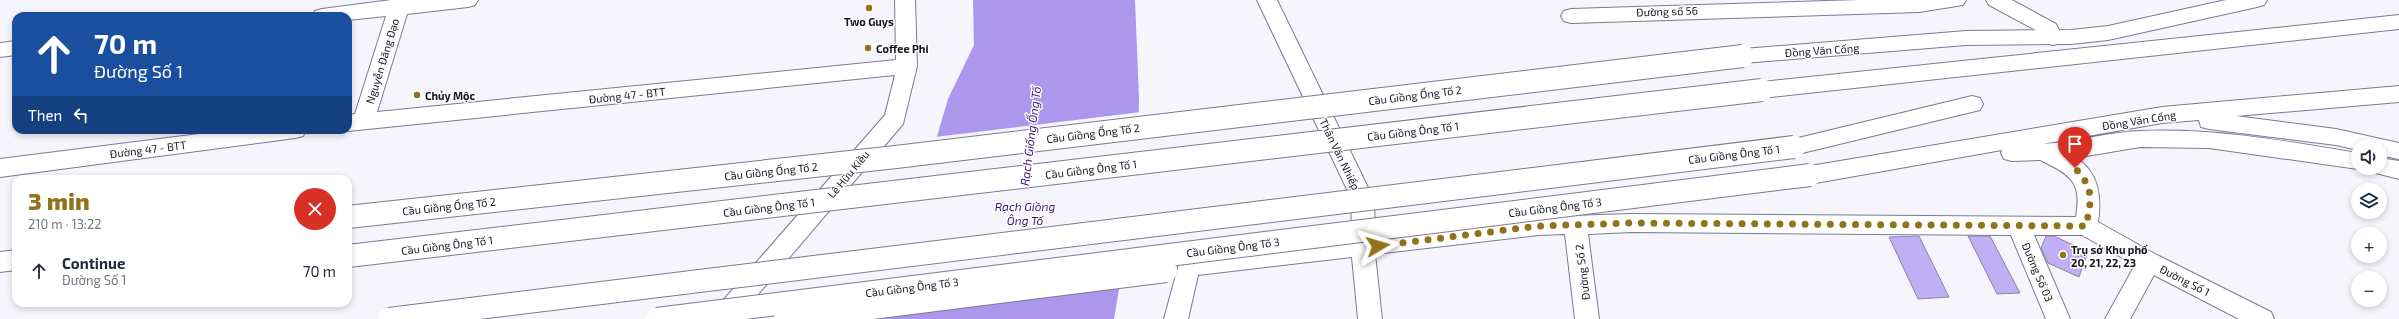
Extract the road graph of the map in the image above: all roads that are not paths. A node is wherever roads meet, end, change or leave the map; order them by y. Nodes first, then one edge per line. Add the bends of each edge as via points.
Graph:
1 (468, 0) edge
2 (906, 0) edge
3 (1266, 0) edge
4 (1956, 0) edge
5 (1996, 0) edge
6 (2216, 0) edge
7 (2257, 0) edge
8 (1807, 3) edge
9 (400, 4) edge
10 (1615, 6) edge
11 (1576, 8) edge
12 (348, 12) edge
13 (2197, 13) junction
14 (2399, 22) edge
15 (2053, 38) junction
16 (12, 48) edge
17 (0, 50) edge
18 (1743, 56) joint
19 (907, 66) junction
20 (2399, 94) edge
21 (1970, 105) dead end
22 (2162, 115) junction
23 (356, 122) edge
24 (264, 134) edge
25 (2351, 140) edge
26 (2387, 148) edge
27 (2042, 151) junction
28 (2399, 151) edge
29 (2351, 160) edge
30 (2387, 167) edge
31 (0, 168) edge
32 (2399, 170) edge
33 (1814, 182) junction
34 (352, 217) edge
35 (2018, 225) junction
36 (1576, 226) junction
37 (2086, 226) junction
38 (1363, 248) junction
39 (352, 256) edge
40 (12, 260) edge
41 (0, 262) edge
42 (2149, 262) junction
43 (389, 319) edge
44 (657, 319) edge
45 (722, 319) edge
46 (785, 319) edge
47 (1176, 319) edge
48 (1370, 319) edge
49 (1587, 319) edge
50 (2058, 319) edge
51 (2117, 319) edge
52 (2262, 319) edge

1 - 9 main road
2 - 19 main road, Lê Hữu Kiều
3 - 38 main road, Thân Văn Nhiếp via 1363,200
4 - 8 main road, Đường số 56 via 1919,5
5 - 15 main road via 2049,29
6 - 13 main road
7 - 13 main road, Đồng Văn Cống
8 - 10 main road, Đường số 56
9 - 12 main road
9 - 23 main road, Nguyễn Đăng Đạo
10 - 11 main road, Đường số 56
13 - 15 main road, Đồng Văn Cống via 2122,31
14 - 39 main road, Cầu Giồng Ông Tố 1, bridge via 1762,90
15 - 18 main road, Đồng Văn Cống via 1966,38
16 - 17 main road
18 - 34 main road, Cầu Giồng Ống Tố 2, bridge via 896,157
19 - 23 main road, Đường 47 - BTT
19 - 45 main road, Lê Hữu Kiều via 895,118
20 - 22 main road, Đồng Văn Cống
21 - 43 main road, Cầu Giồng Ông Tố 1, bridge via 1794,147
22 - 25 main road
22 - 33 main road, Đồng Văn Cống
24 - 31 main road, Đường 47 - BTT
26 - 28 main road
27 - 29 main road via 2069,151 2140,139 2209,140
27 - 33 main road via 2022,151
27 - 37 main road via 2075,168 2089,185 2091,204
30 - 32 main road
33 - 44 main road, Cầu Giồng Ông Tố 3, bridge
33 - 46 main road, Cầu Giồng Ông Tố 3, bridge
35 - 36 main road, Đường Số 1 via 1632,223
35 - 37 main road, Đường Số 1
35 - 50 main road, Đường Số 03
36 - 38 main road, Đường Số 1 via 1538,226
36 - 49 main road, Đường Số 2
37 - 42 main road, Đường Số 1
38 - 47 main road, Đường Số 1 via 1188,267
38 - 48 main road, Thân Văn Nhiếp
40 - 41 main road
42 - 51 main road
42 - 52 main road, Đường Số 1

